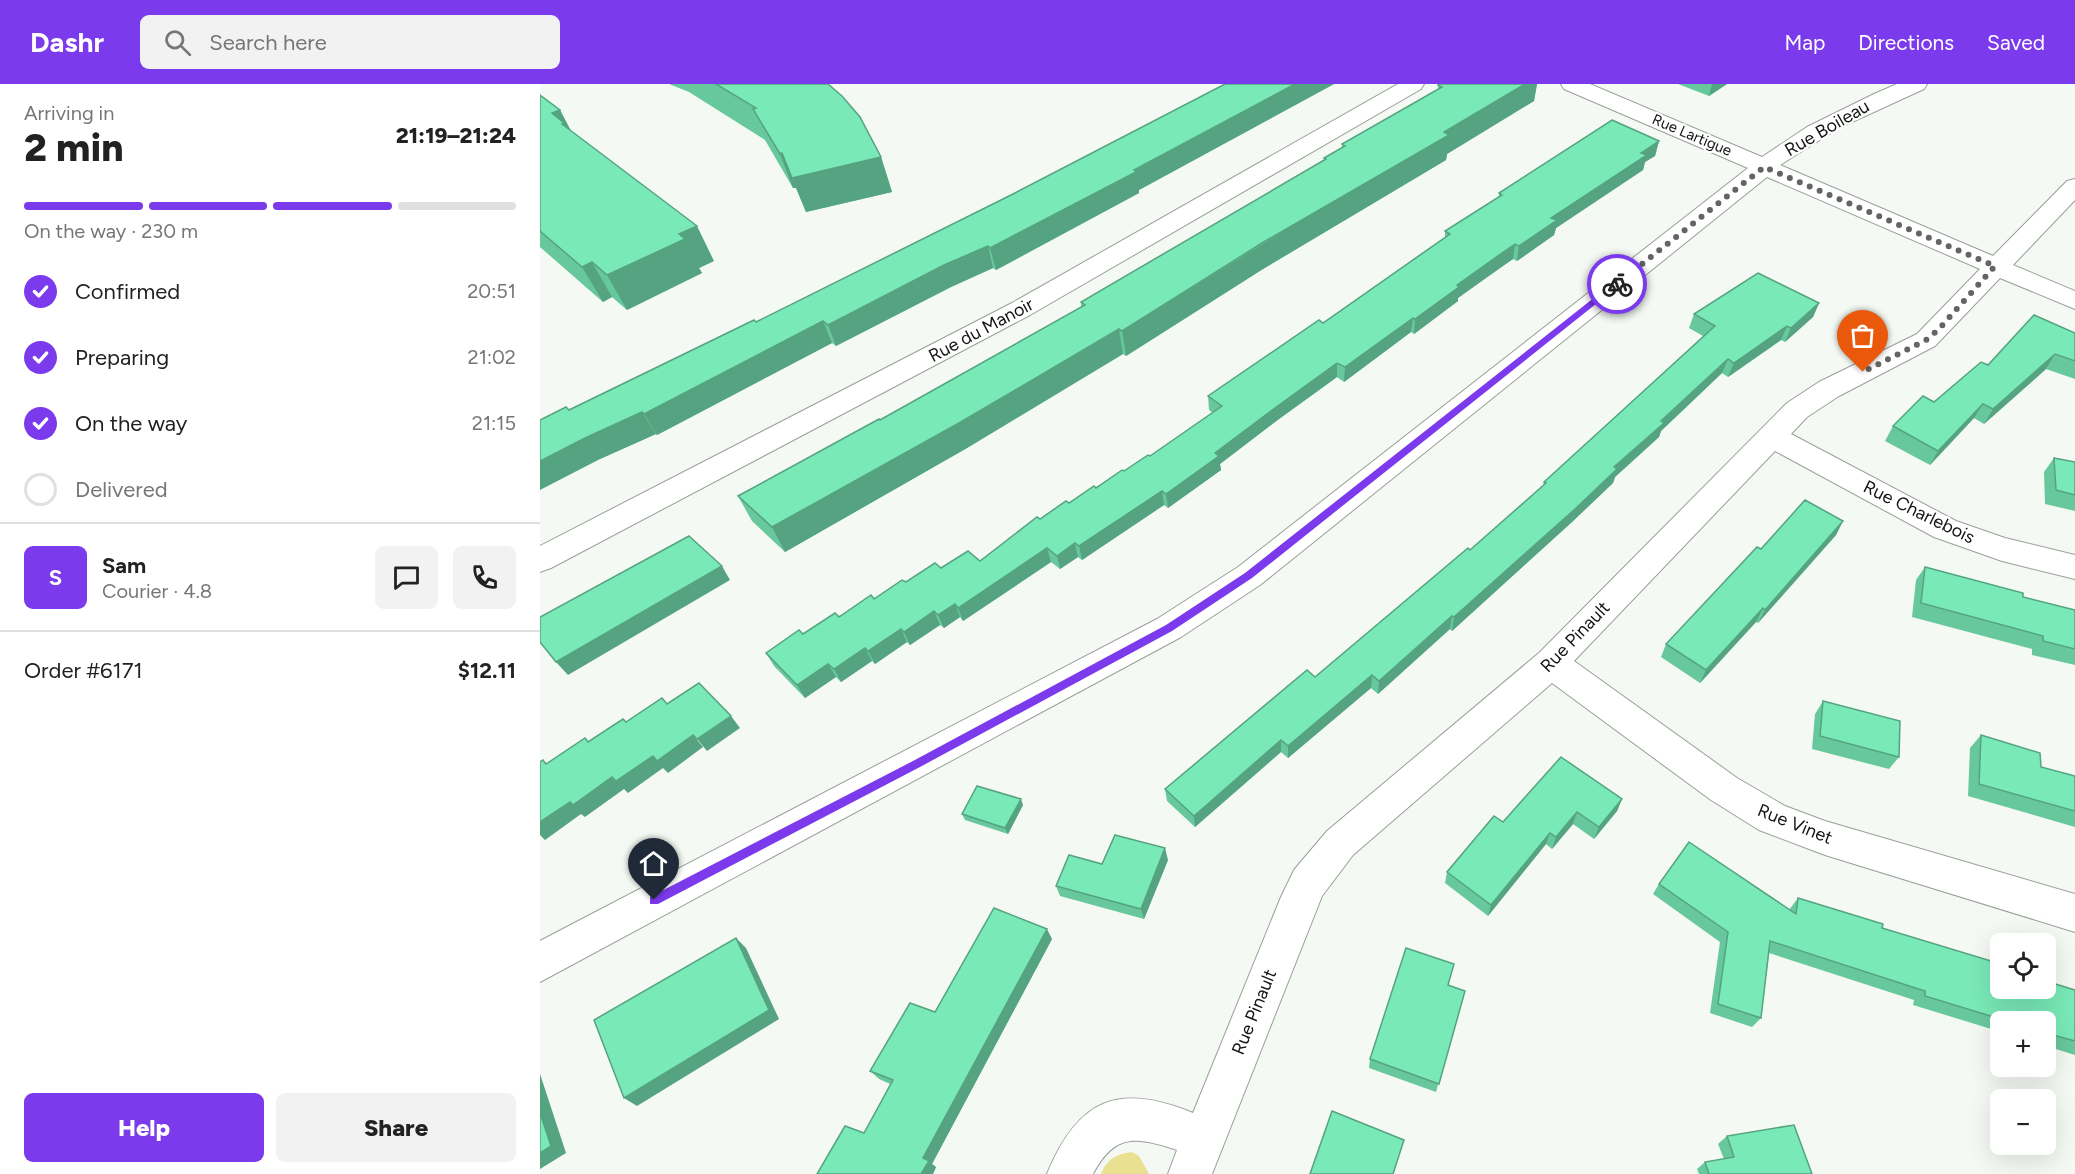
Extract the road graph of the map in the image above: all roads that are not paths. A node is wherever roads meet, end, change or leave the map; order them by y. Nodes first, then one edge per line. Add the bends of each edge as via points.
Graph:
1 (1413, 84) edge
2 (1916, 84) edge
3 (1586, 86) edge
4 (1764, 167) junction
5 (2075, 186) edge
6 (1995, 266) junction
7 (2075, 301) edge
8 (1772, 436) junction
9 (540, 560) edge
10 (2075, 567) edge
11 (1551, 663) junction
12 (2075, 913) edge
13 (540, 962) edge
14 (1197, 1157) edge
15 (1069, 1174) edge

1 - 9 street, Rue du Manoir via 1021,309
2 - 4 street, Rue Boileau via 1817,130
3 - 4 street, Rue Lartigue via 1634,100
4 - 6 street, Rue Lartigue
4 - 13 street, Rue Boileau via 1249,576 1169,628
5 - 6 street, Rue Pinault
6 - 7 street, Rue Lartigue
6 - 8 street, Rue Pinault via 1926,340 1811,399
8 - 10 street, Rue Charlebois via 1945,529 2002,549
8 - 11 street, Rue Pinault
11 - 12 street, Rue Vinet via 1724,789 1772,818 1825,838
11 - 14 street, Rue Pinault via 1367,818 1323,862 1295,910
14 - 15 street via 1155,1121 1124,1118 1104,1124 1087,1143

